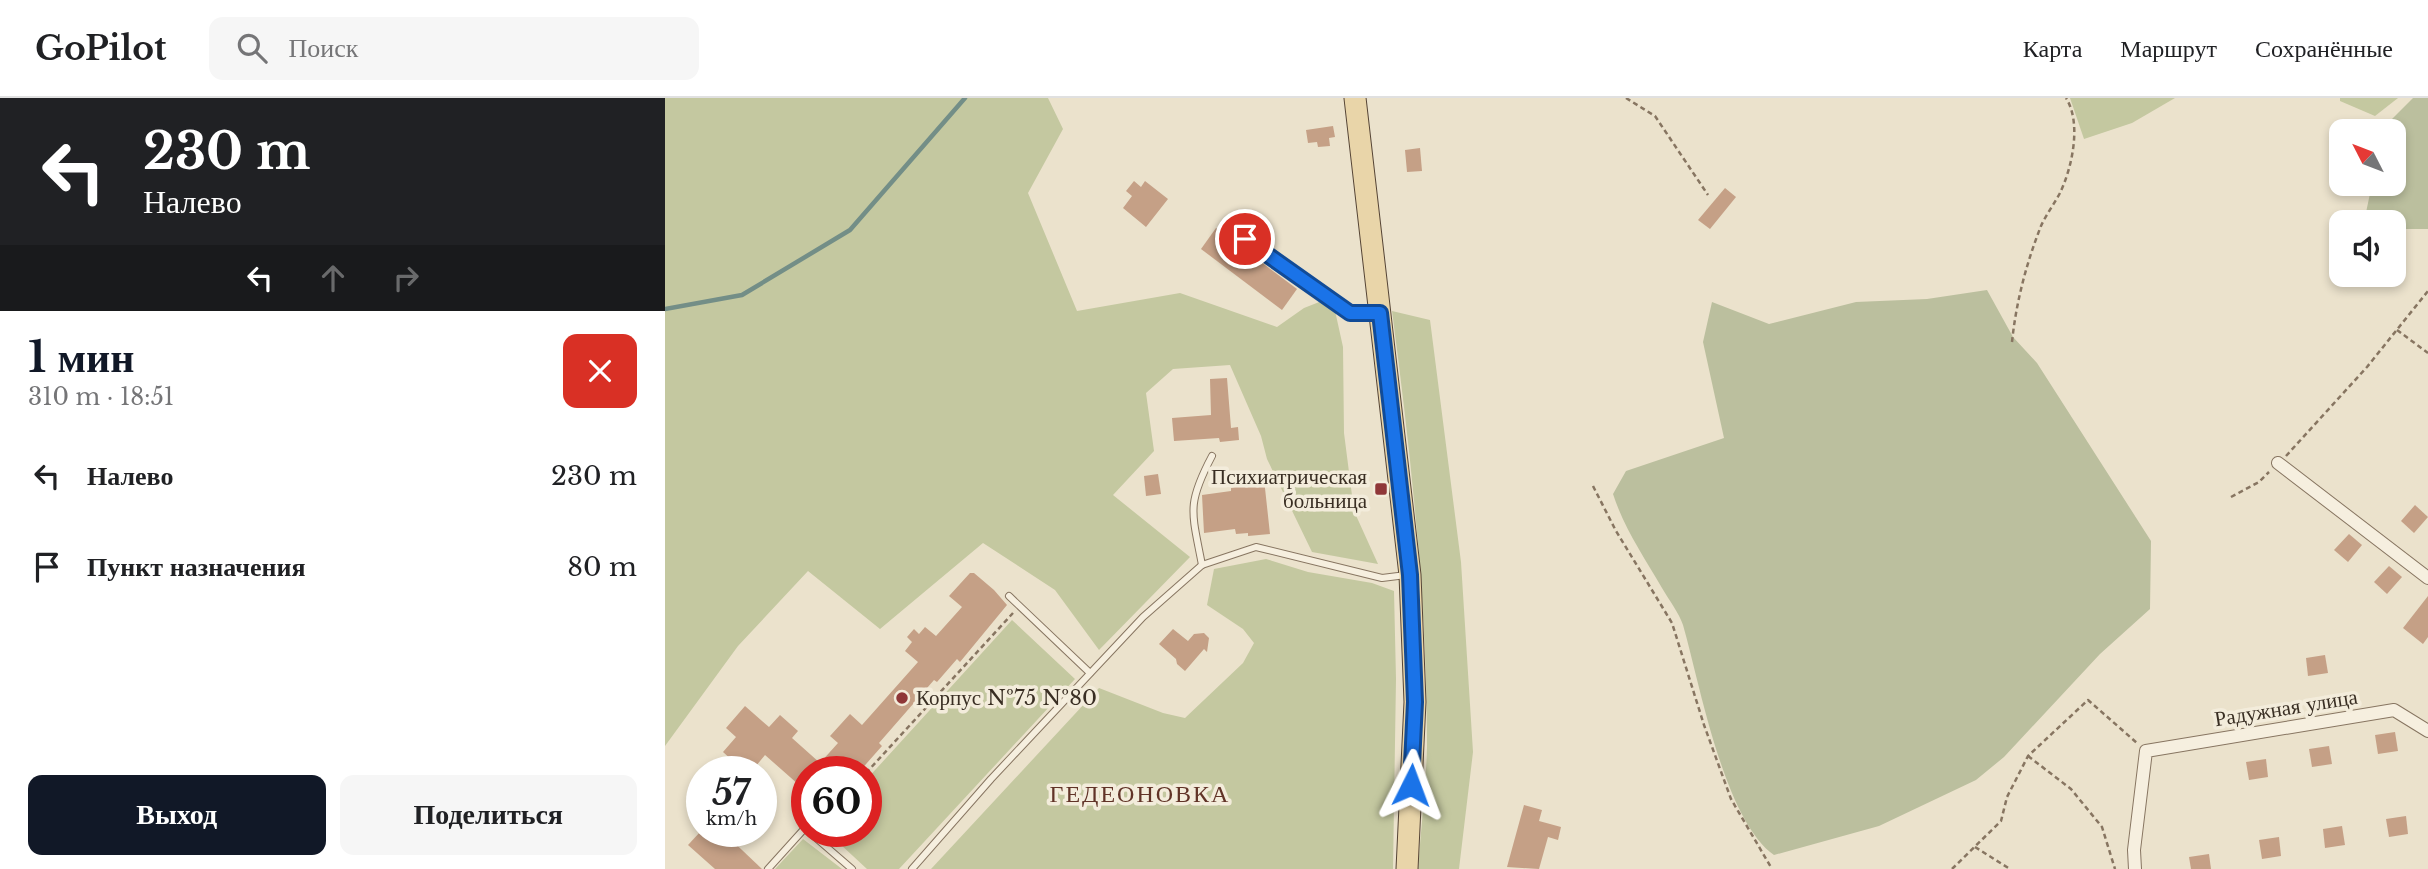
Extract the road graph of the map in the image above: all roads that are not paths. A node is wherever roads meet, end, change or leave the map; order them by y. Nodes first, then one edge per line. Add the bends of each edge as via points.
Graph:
1 (1355, 98) edge
2 (1224, 224) dead end
3 (1380, 313) junction
4 (1212, 456) dead end
5 (2278, 463) road end
6 (1202, 565) junction
7 (1410, 575) junction
8 (2428, 578) edge
9 (1009, 597) dead end
10 (1090, 673) junction
11 (2428, 731) edge
12 (791, 844) edge
13 (826, 847) edge
14 (768, 869) edge
15 (852, 869) edge
16 (912, 869) edge
17 (1407, 869) edge
18 (2135, 869) edge

1 - 3 main road
2 - 3 lane via 1350,313
3 - 7 main road
4 - 6 lane via 1196,485 1191,507
5 - 8 street
6 - 7 lane via 1256,547 1382,578
6 - 10 lane via 1143,617
7 - 17 main road via 1415,702
9 - 10 lane
10 - 16 lane
11 - 18 street, Радужная улица via 2394,710 2146,751
12 - 14 lane
13 - 15 lane

